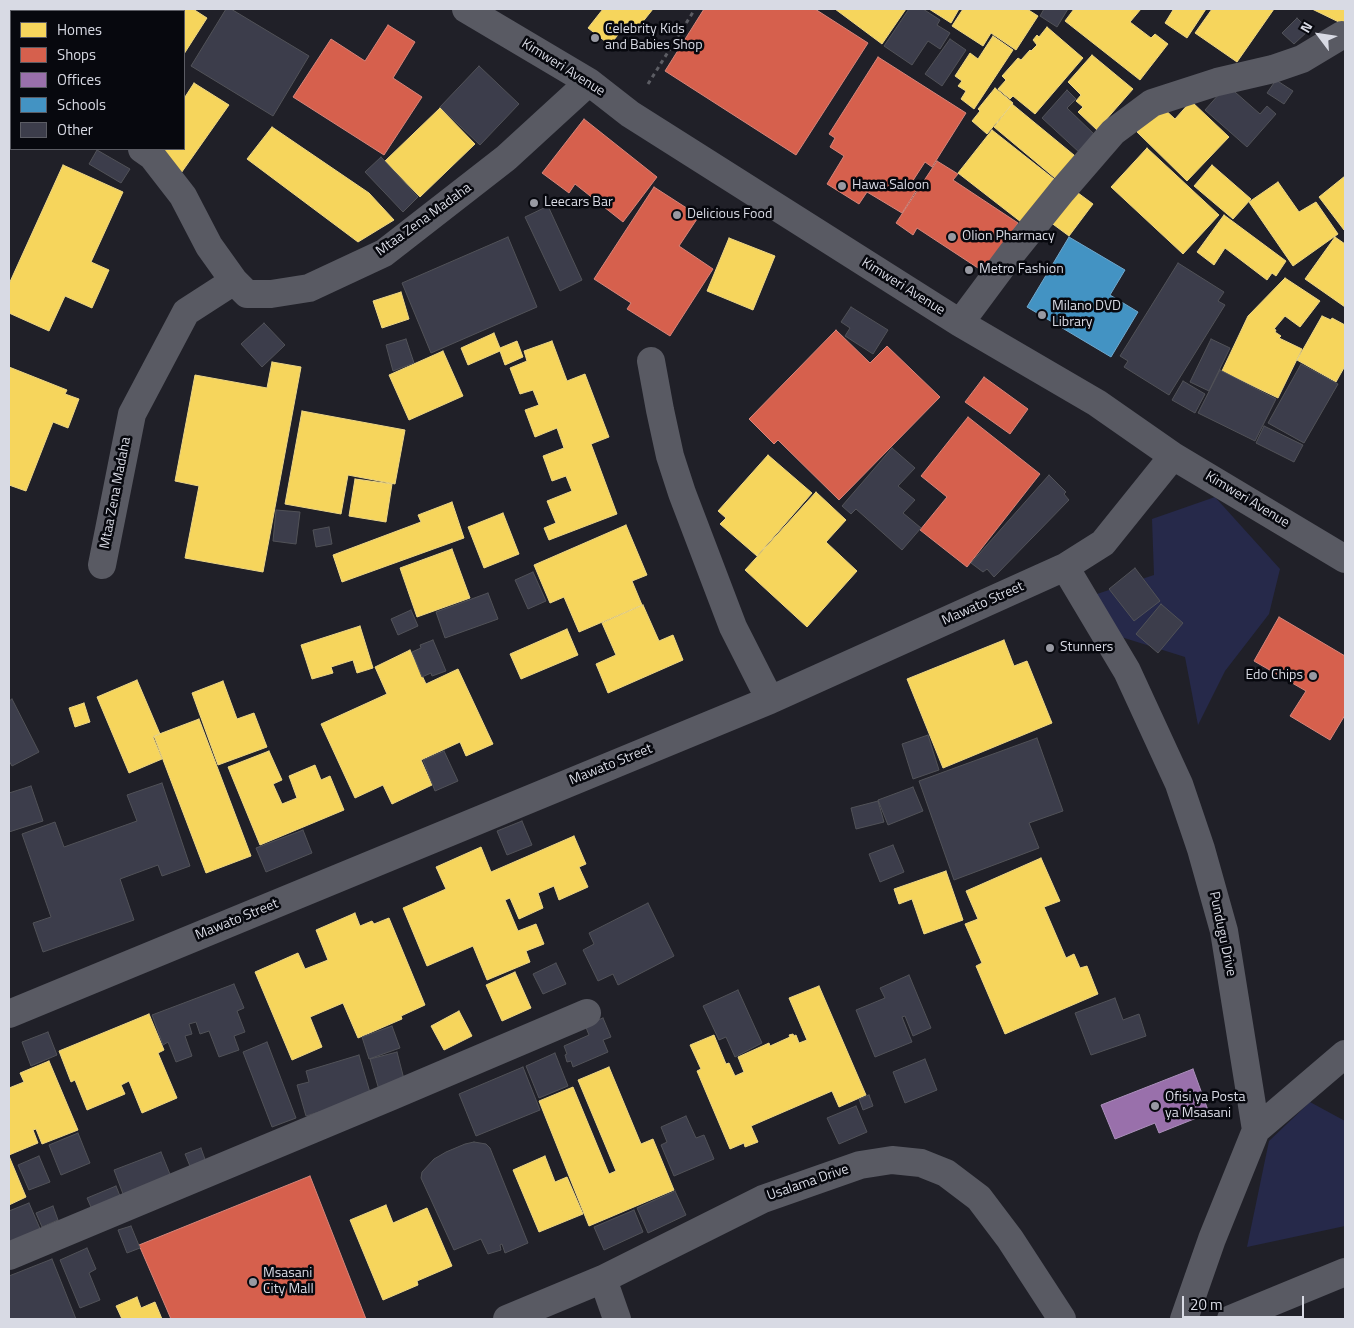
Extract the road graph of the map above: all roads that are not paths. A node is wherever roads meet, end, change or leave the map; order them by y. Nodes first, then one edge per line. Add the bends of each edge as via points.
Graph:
1 (466, 9) edge
2 (1342, 35) dead end
3 (589, 82) junction
4 (143, 150) edge
5 (234, 281) junction
6 (960, 323) junction
7 (652, 361) dead end
8 (1173, 456) junction
9 (1343, 552) edge
10 (102, 565) dead end
11 (1065, 567) junction
12 (770, 700) junction
13 (587, 1013) dead end
14 (9, 1014) edge
15 (1345, 1054) edge
16 (1256, 1130) junction
17 (9, 1256) edge
18 (1345, 1272) edge
19 (603, 1279) junction
20 (506, 1319) edge
21 (617, 1319) edge
22 (1062, 1319) edge
23 (1184, 1319) edge
24 (1230, 1319) edge

1 - 3 street, Kimweri Avenue
2 - 6 street via 1302,59 1152,103 1113,132 1012,253
3 - 5 street, Mtaa Zena Madaha via 506,158 384,253 309,288 247,294
3 - 6 street, Kimweri Avenue via 630,114
4 - 5 street, Mtaa Zena Madaha via 152,156 183,196 210,246
5 - 10 street, Mtaa Zena Madaha via 186,312 132,414
6 - 8 street, Kimweri Avenue via 1097,403
7 - 12 street via 658,403 679,484 733,628
8 - 9 street, Kimweri Avenue
8 - 11 street, Mawato Street via 1103,543
11 - 12 street, Mawato Street
11 - 16 street, Pundugu Drive via 1127,671 1179,784 1198,840 1224,931
12 - 14 street, Mawato Street
13 - 17 street
15 - 16 street
16 - 23 street
18 - 24 street
19 - 20 street, Usalama Drive
19 - 21 street
19 - 22 street, Usalama Drive via 763,1199 860,1165 892,1160 921,1163 946,1173 978,1198 1010,1239

